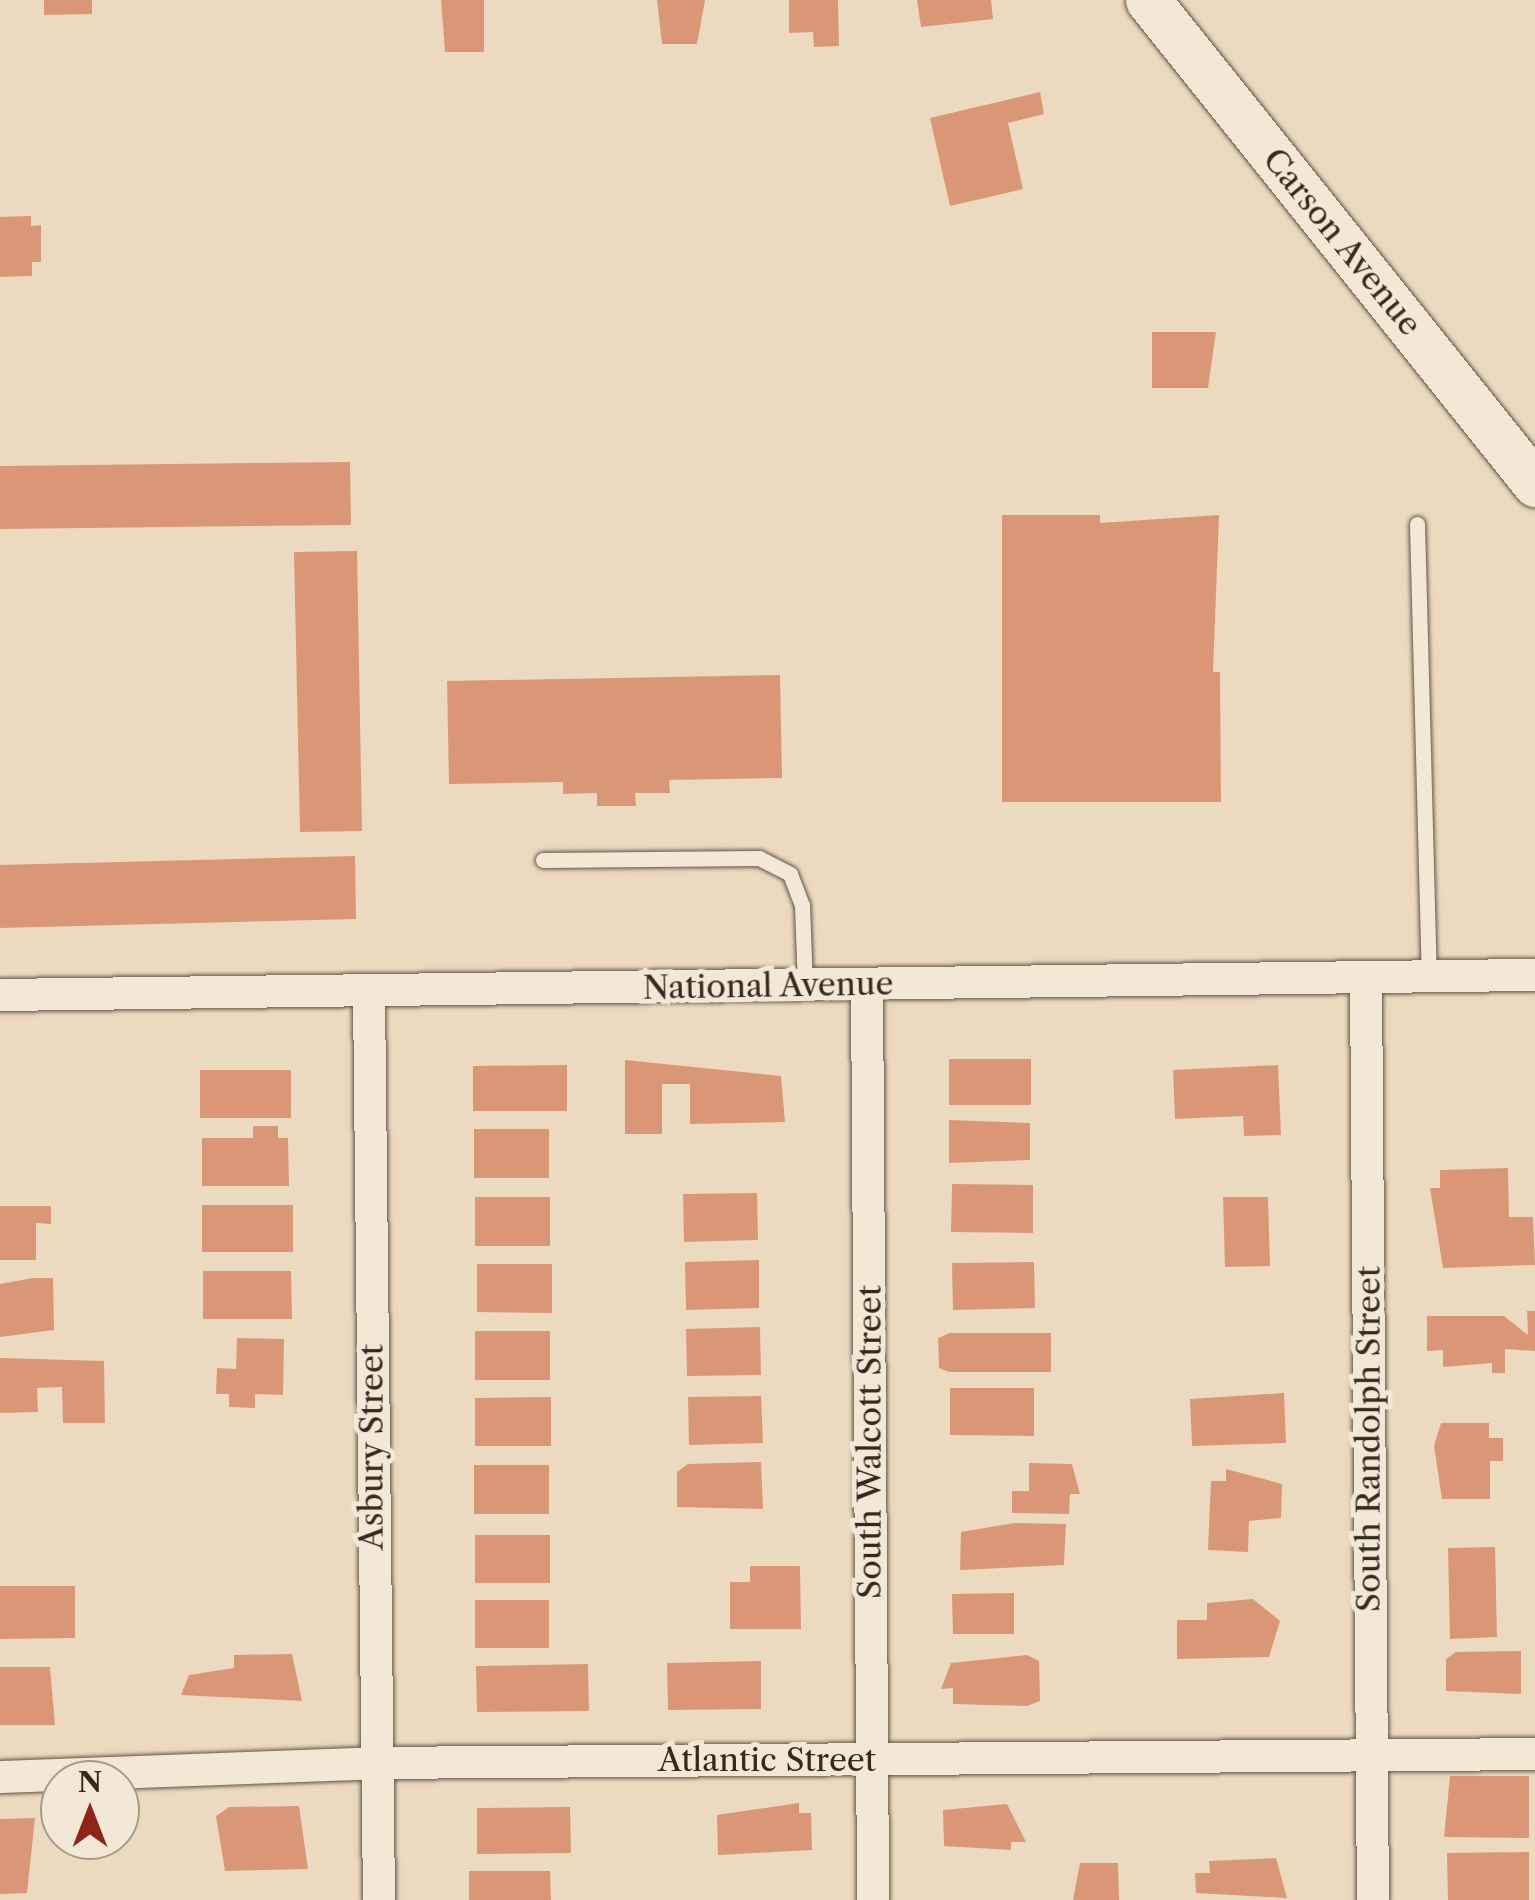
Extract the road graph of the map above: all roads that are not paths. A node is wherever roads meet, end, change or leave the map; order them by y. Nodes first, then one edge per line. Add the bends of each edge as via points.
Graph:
1 (1148, 0) edge
2 (1535, 484) edge
3 (1416, 524) dead end
4 (543, 860) dead end
5 (1535, 975) edge
6 (1429, 977) junction
7 (1366, 978) junction
8 (867, 984) junction
9 (806, 986) junction
10 (369, 994) junction
11 (0, 995) edge
12 (1535, 1754) edge
13 (1371, 1757) junction
14 (872, 1760) junction
15 (374, 1763) junction
16 (0, 1778) edge
17 (379, 1900) edge
18 (873, 1900) edge
19 (1373, 1900) edge

1 - 2 main road, Carson Avenue
3 - 6 lane
4 - 9 lane via 758,858 790,874 802,905
5 - 6 street, National Avenue
6 - 7 street, National Avenue
7 - 8 street, National Avenue
7 - 13 street, South Randolph Street
8 - 9 street, National Avenue
8 - 14 street, South Walcott Street
9 - 10 street, National Avenue
10 - 11 street, National Avenue
10 - 15 street, Asbury Street
12 - 13 street, Atlantic Street
13 - 14 street, Atlantic Street
13 - 19 street, South Randolph Street
14 - 15 street, Atlantic Street
14 - 18 street, South Walcott Street
15 - 16 street, Atlantic Street
15 - 17 street, Asbury Street

